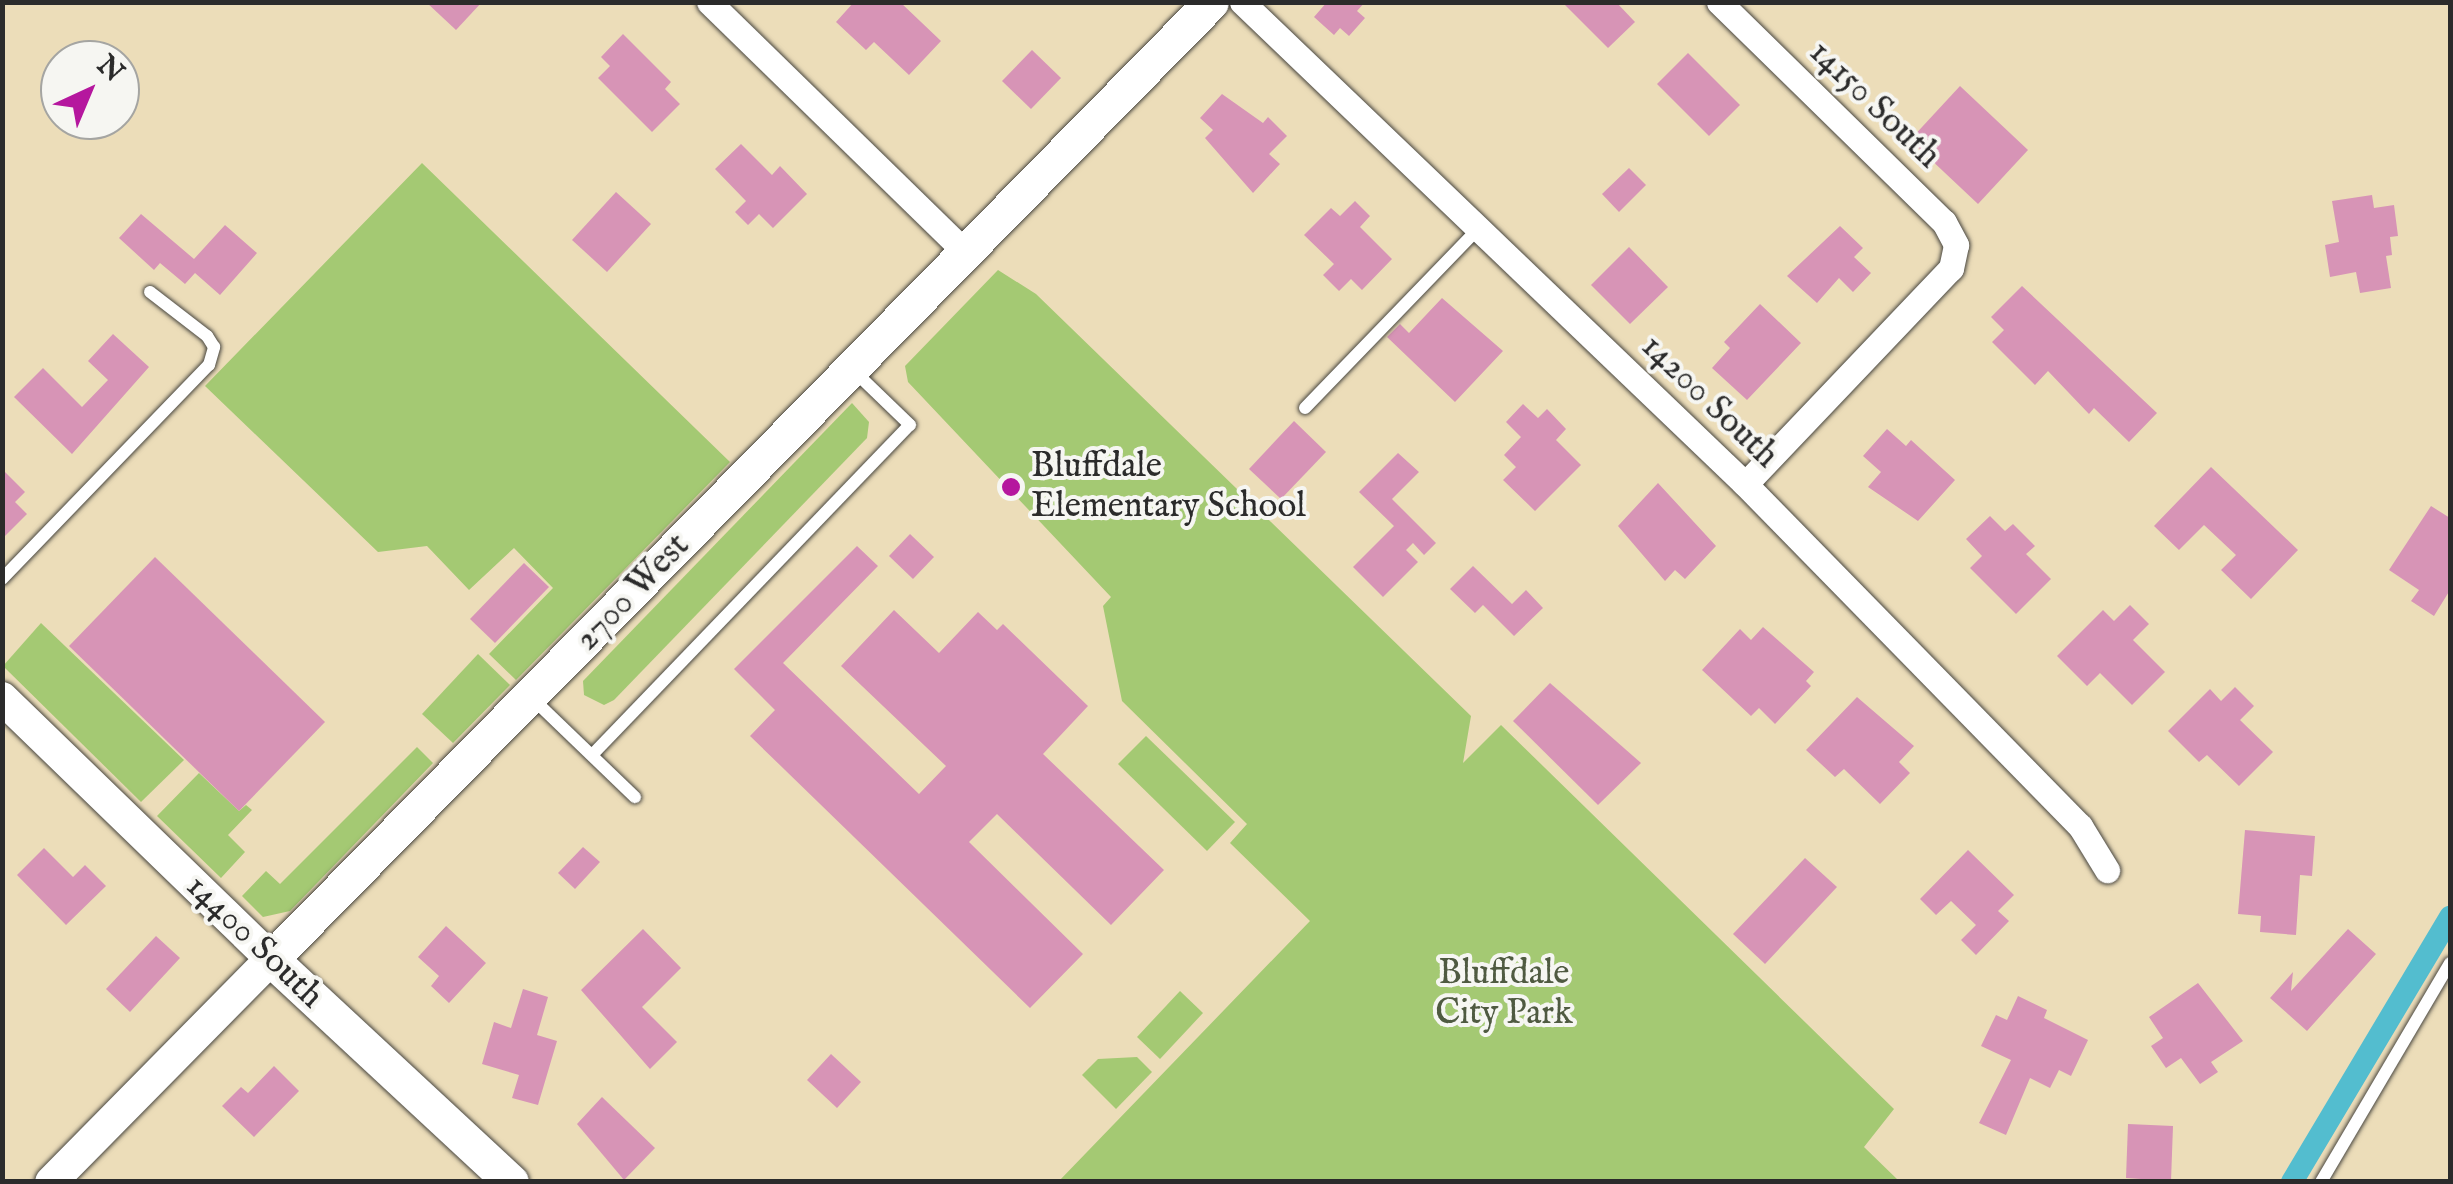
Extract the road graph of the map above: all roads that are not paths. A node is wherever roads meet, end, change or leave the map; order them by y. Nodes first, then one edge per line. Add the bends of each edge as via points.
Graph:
1 (709, 2) edge
2 (1211, 2) edge
3 (1242, 2) edge
4 (1719, 2) edge
5 (1478, 229) junction
6 (964, 252) junction
7 (150, 292) dead end
8 (850, 367) junction
9 (1305, 408) dead end
10 (1744, 484) junction
11 (2, 579) edge
12 (2, 698) edge
13 (532, 698) junction
14 (592, 754) junction
15 (635, 797) dead end
16 (2106, 870) dead end
17 (272, 958) junction
18 (2450, 962) edge
19 (52, 1182) edge
20 (511, 1182) edge
21 (2322, 1182) edge

1 - 6 street
2 - 6 main road, 2700 West
3 - 5 street, 14200 South
4 - 10 street, 14150 South via 1944,222 1956,245 1951,268
5 - 9 lane
5 - 10 street, 14200 South
6 - 8 main road, 2700 West
7 - 11 lane via 208,336 214,347 209,365
8 - 13 main road, 2700 West
8 - 14 lane via 910,425
10 - 16 street, 14200 South via 2080,826
12 - 17 street, 14400 South
13 - 14 lane
13 - 17 main road, 2700 West
14 - 15 lane
17 - 19 street, 2700 West
17 - 20 main road, 14400 South
18 - 21 lane

